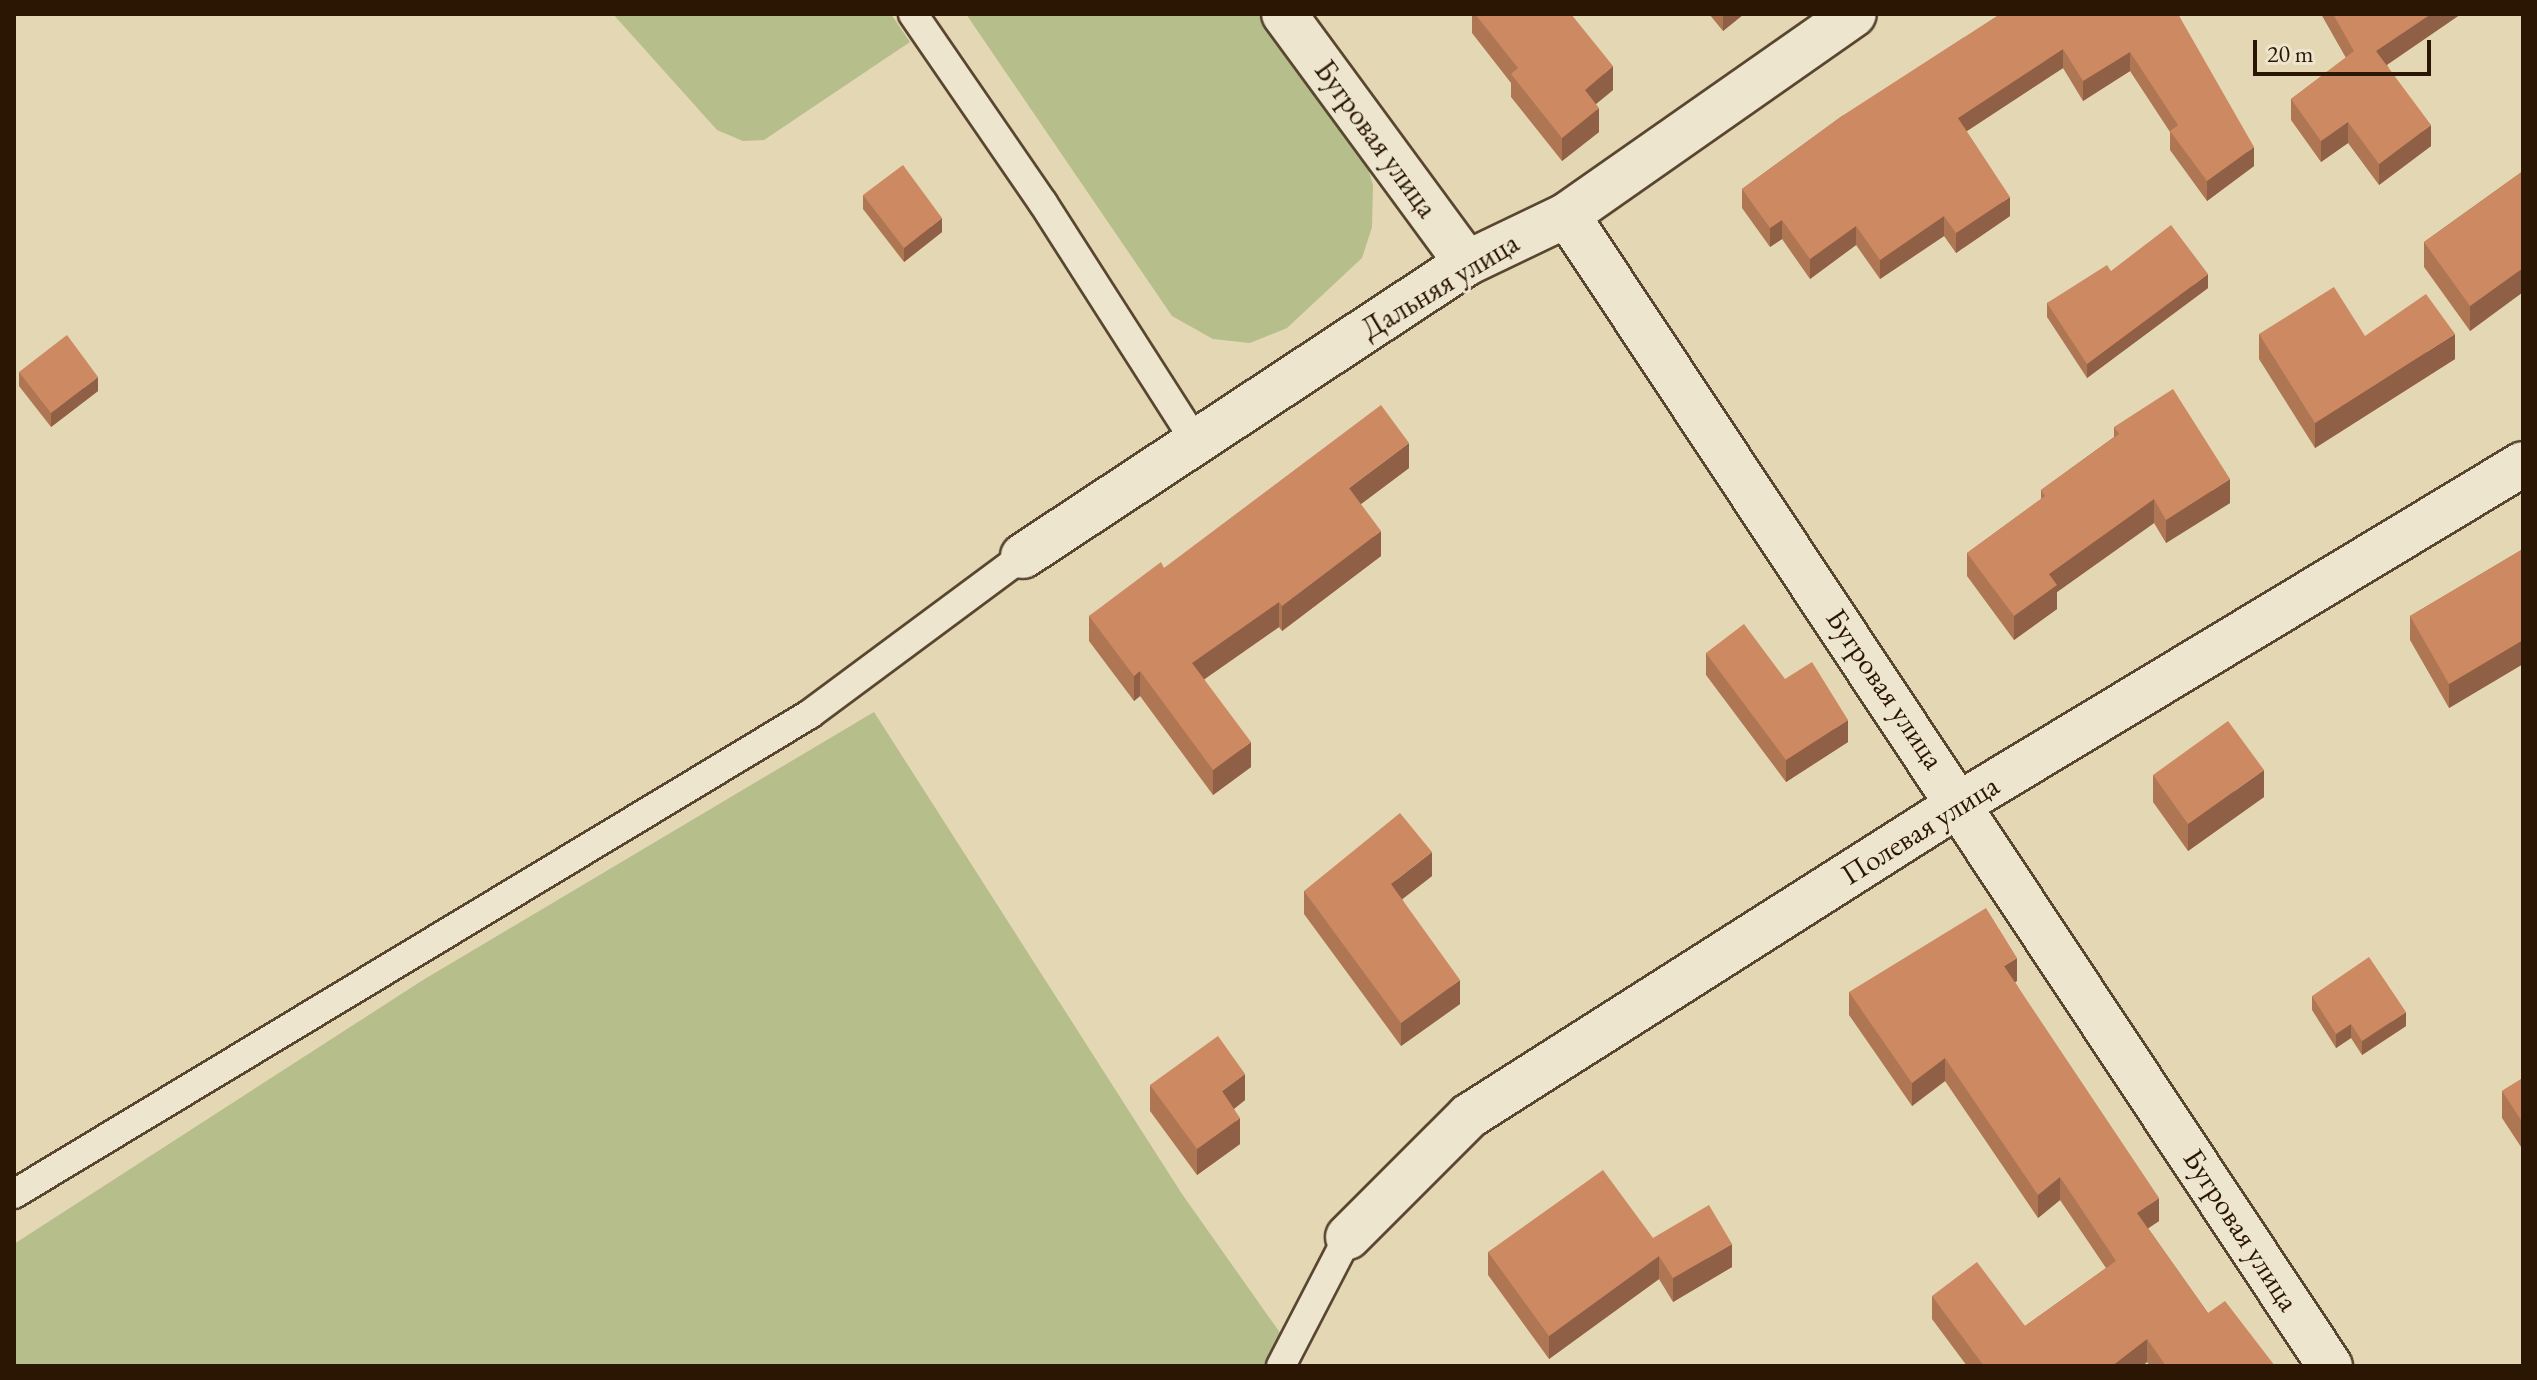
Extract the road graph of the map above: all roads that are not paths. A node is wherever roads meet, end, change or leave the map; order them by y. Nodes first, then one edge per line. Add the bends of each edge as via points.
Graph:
1 (913, 14) edge
2 (1284, 14) edge
3 (1854, 14) edge
4 (1567, 215) junction
5 (1467, 263) junction
6 (1195, 441) junction
7 (2523, 464) edge
8 (1023, 556) joint
9 (1961, 803) junction
10 (14, 1194) edge
11 (1348, 1237) joint
12 (1281, 1366) edge
13 (2330, 1366) edge

1 - 6 lane via 1043,203
2 - 5 street, Бугровая улица
3 - 4 street, Дальняя улица
4 - 5 street, Дальняя улица
4 - 9 street, Бугровая улица
5 - 6 street, Дальняя улица
6 - 8 street, Дальняя улица
7 - 9 street, Полевая улица
8 - 10 lane via 810,714
9 - 11 street, Полевая улица via 1469,1116
9 - 13 street, Бугровая улица
11 - 12 lane

